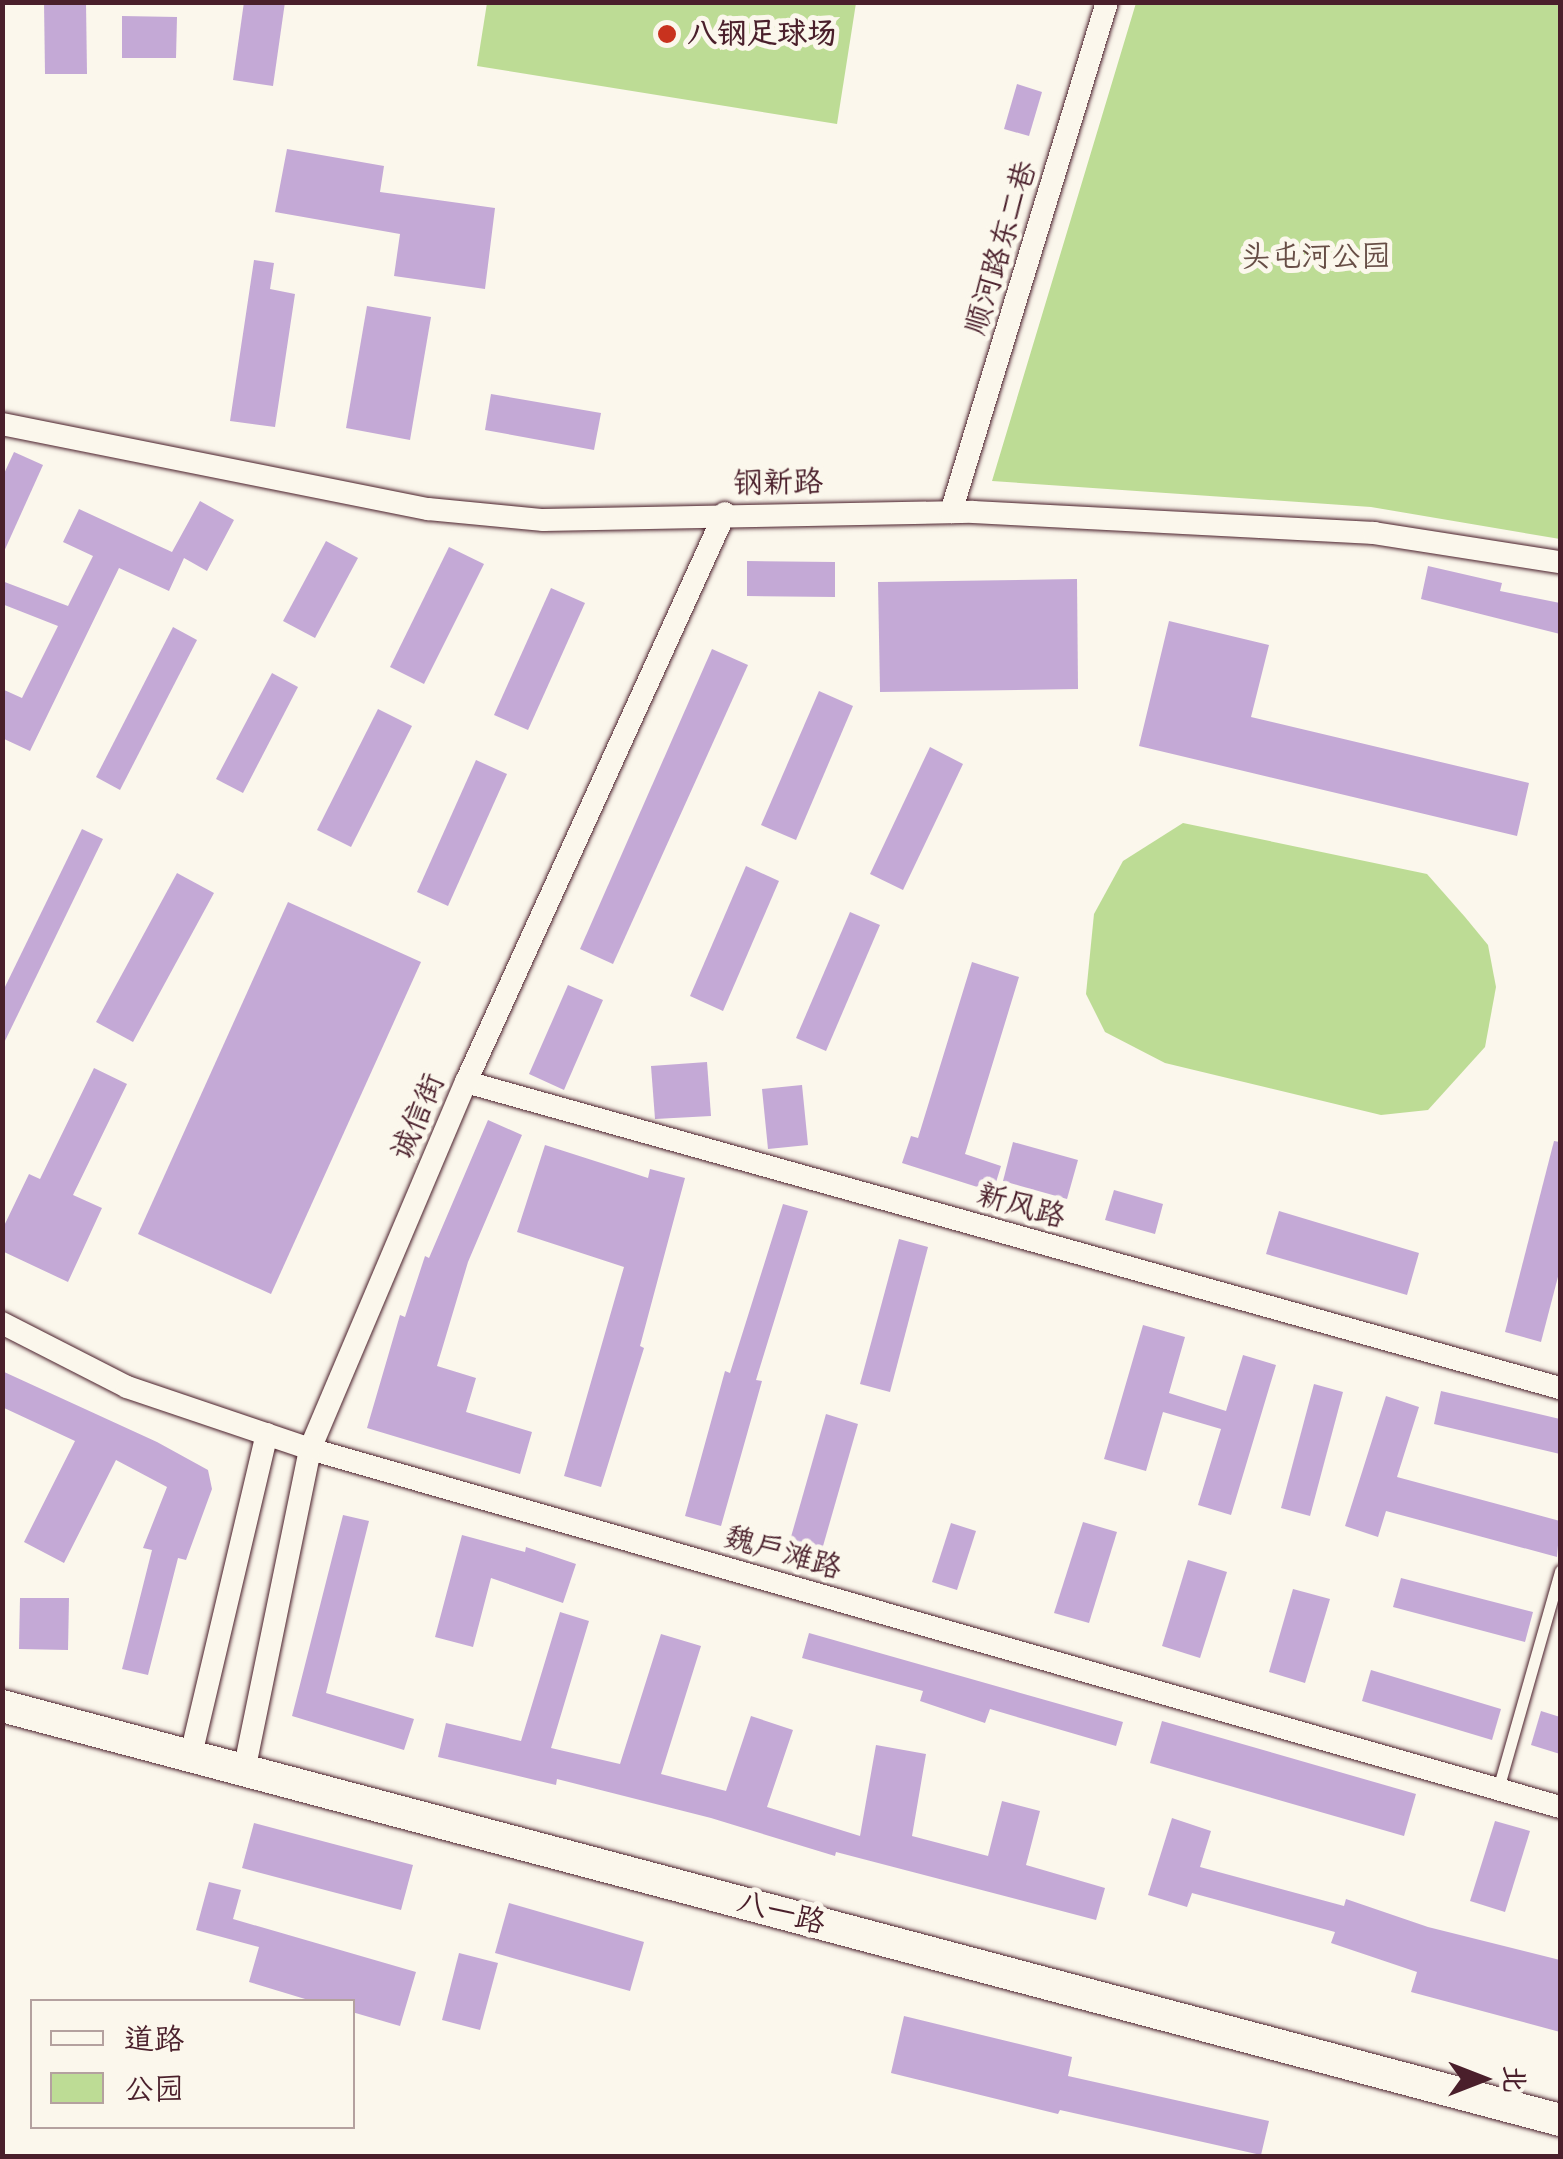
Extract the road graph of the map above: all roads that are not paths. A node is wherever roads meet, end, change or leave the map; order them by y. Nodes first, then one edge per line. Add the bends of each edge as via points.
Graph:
1 (1108, 2) edge
2 (2, 424) edge
3 (951, 512) junction
4 (725, 513) junction
5 (1560, 562) edge
6 (466, 1082) junction
7 (2, 1323) edge
8 (1560, 1388) edge
9 (267, 1434) junction
10 (310, 1448) junction
11 (1560, 1570) edge
12 (2, 1706) edge
13 (190, 1759) junction
14 (244, 1771) junction
15 (1498, 1790) junction
16 (1560, 1808) edge
17 (1560, 2120) edge

1 - 3 street, 顺河路东二巷
2 - 4 street, 钢新路 via 428,508 543,520
3 - 4 street, 钢新路
3 - 5 street, 钢新路 via 1374,532
4 - 6 street, 诚信街
6 - 8 street, 新风路
6 - 10 street, 诚信街
7 - 9 street, 魏户滩路 via 127,1388
9 - 10 street, 魏户滩路
9 - 13 street
10 - 14 street, 诚信街
10 - 15 street, 魏户滩路
11 - 15 lane
12 - 13 street, 八一路
13 - 14 street, 八一路
14 - 17 street, 八一路
15 - 16 street, 魏户滩路

